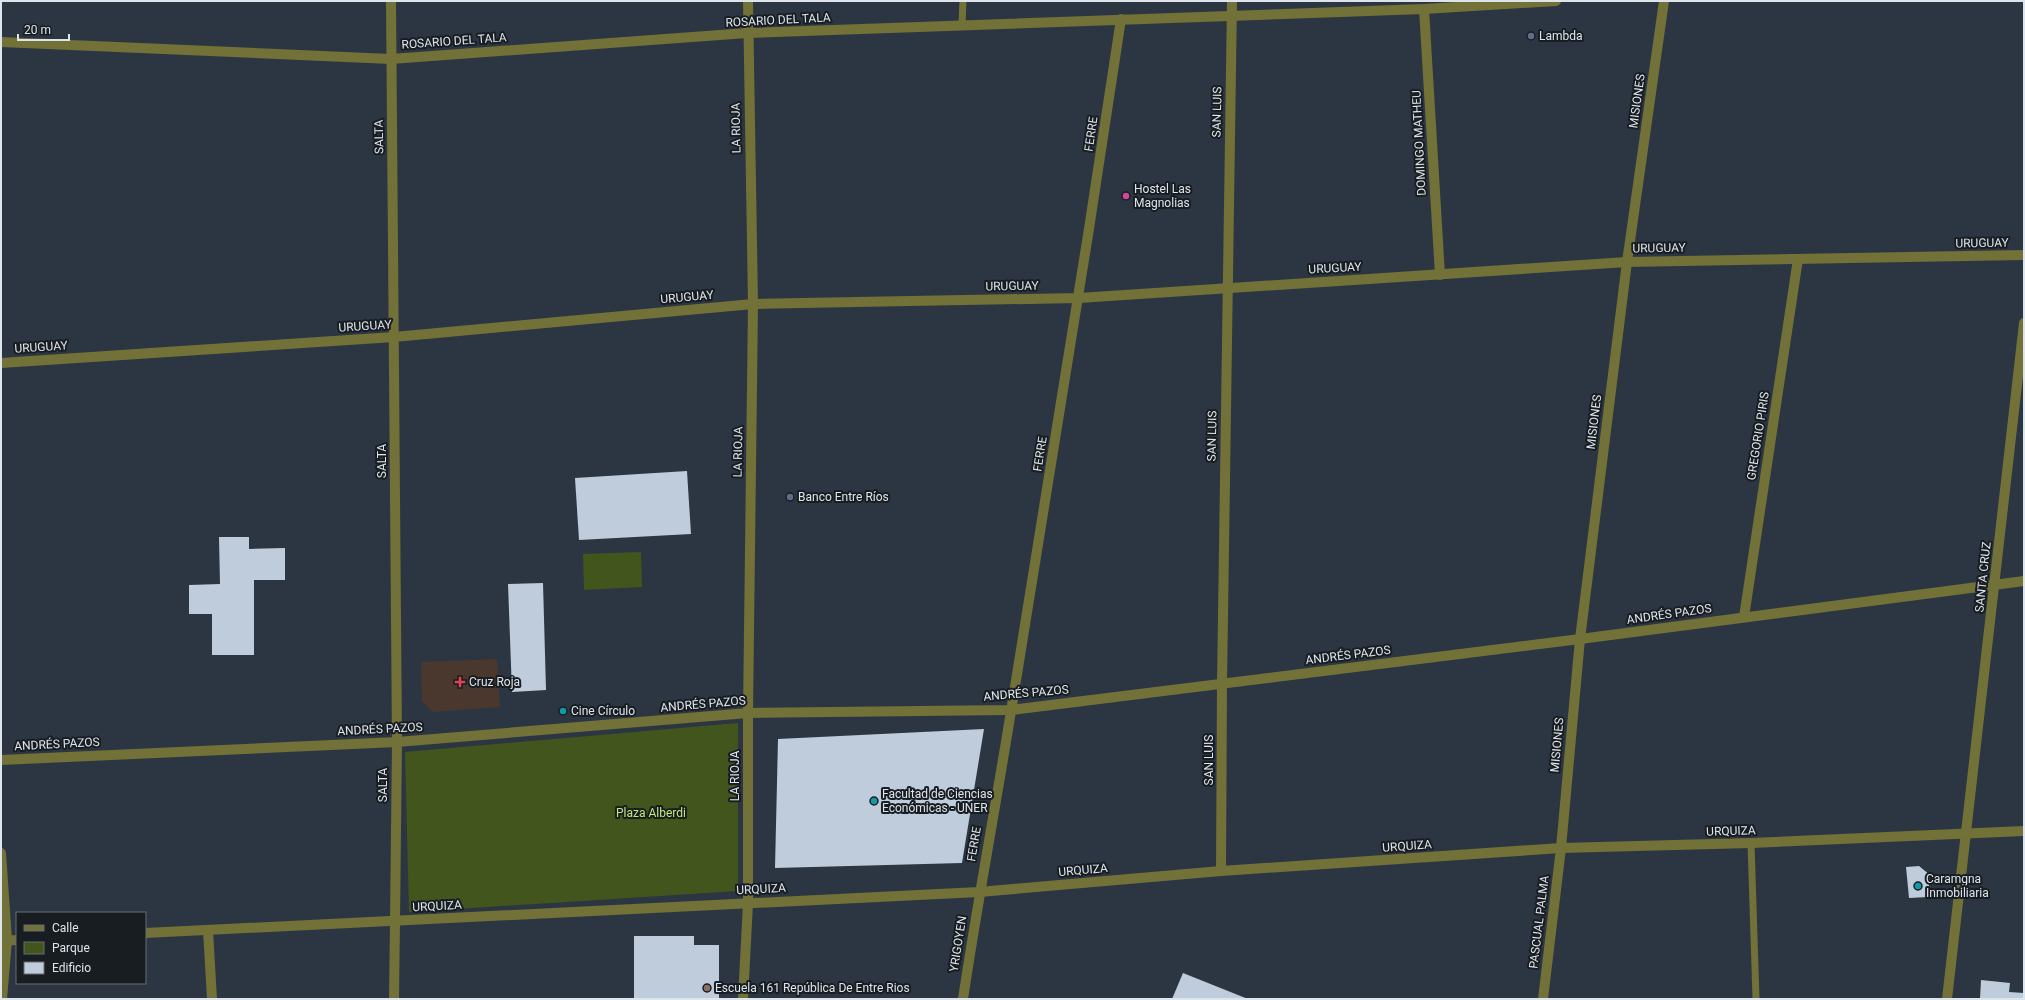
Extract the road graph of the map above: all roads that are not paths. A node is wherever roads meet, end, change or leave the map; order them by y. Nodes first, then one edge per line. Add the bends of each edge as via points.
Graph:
1 (391, 1) edge
2 (748, 1) edge
3 (963, 1) edge
4 (1232, 1) edge
5 (1556, 1) edge
6 (1664, 1) edge
7 (1424, 9) junction
8 (1231, 16) junction
9 (1121, 19) junction
10 (962, 25) junction
11 (747, 33) junction
12 (1, 42) edge
13 (391, 59) junction
14 (2024, 255) edge
15 (1798, 259) junction
16 (1627, 262) junction
17 (1440, 275) junction
18 (1227, 288) junction
19 (1080, 298) junction
20 (753, 304) junction
21 (2024, 323) edge
22 (394, 337) junction
23 (1, 363) edge
24 (2024, 581) edge
25 (1995, 584) junction
26 (1744, 617) junction
27 (1580, 639) junction
28 (1222, 684) junction
29 (1011, 710) junction
30 (748, 713) junction
31 (397, 742) junction
32 (1, 760) edge
33 (2024, 831) edge
34 (1967, 834) junction
35 (1751, 843) junction
36 (1561, 848) junction
37 (1, 853) edge
38 (1221, 871) junction
39 (979, 892) junction
40 (748, 903) junction
41 (396, 921) junction
42 (208, 930) junction
43 (146, 933) edge
44 (8, 940) edge
45 (2, 999) edge
46 (212, 999) edge
47 (394, 999) edge
48 (743, 999) edge
49 (963, 999) edge
50 (1543, 999) edge
51 (1756, 999) edge
52 (1947, 999) edge

1 - 13 street, SALTA
2 - 11 street, LA RIOJA
3 - 10 lane
4 - 8 street, SAN LUIS
5 - 7 street, ROSARIO DEL TALA
6 - 16 street, MISIONES
7 - 8 street, ROSARIO DEL TALA
7 - 17 street, DOMINGO MATHEU
8 - 9 street, ROSARIO DEL TALA
8 - 18 street, SAN LUIS
9 - 10 street, ROSARIO DEL TALA
9 - 19 street, FERRE
10 - 11 street, ROSARIO DEL TALA
11 - 13 street, ROSARIO DEL TALA
11 - 20 street, LA RIOJA
12 - 13 street, ROSARIO DEL TALA
13 - 22 street, SALTA
14 - 15 street, URUGUAY
15 - 16 street, URUGUAY
15 - 26 street, GREGORIO PIRIS
16 - 17 street, URUGUAY
16 - 27 street, MISIONES
17 - 18 street, URUGUAY
18 - 19 street, URUGUAY
18 - 28 street, SAN LUIS
19 - 20 street, URUGUAY
19 - 29 street, FERRE
20 - 22 street, URUGUAY
20 - 30 street, LA RIOJA
21 - 25 street, SANTA CRUZ
22 - 23 street, URUGUAY
22 - 31 street, SALTA
24 - 25 street, ANDRÉS PAZOS
25 - 26 street, ANDRÉS PAZOS
25 - 34 street, SANTA CRUZ
26 - 27 street, ANDRÉS PAZOS
27 - 28 street, ANDRÉS PAZOS
27 - 36 street, MISIONES
28 - 29 street, ANDRÉS PAZOS
28 - 38 street, SAN LUIS
29 - 30 street, ANDRÉS PAZOS
29 - 39 street, FERRE
30 - 31 street, ANDRÉS PAZOS
30 - 40 street, LA RIOJA
31 - 32 street, ANDRÉS PAZOS
31 - 41 street, SALTA
33 - 34 street, URQUIZA
34 - 35 street, URQUIZA
34 - 52 street, SANTA CRUZ
35 - 36 street, URQUIZA
35 - 51 lane
36 - 38 street, URQUIZA
36 - 50 street, PASCUAL PALMA
37 - 44 street
38 - 39 street, URQUIZA
39 - 40 street, URQUIZA
39 - 49 street, YRIGOYEN
40 - 41 street, URQUIZA
40 - 48 street, LA RIOJA
41 - 42 street, URQUIZA
41 - 47 street, SALTA
42 - 43 street, URQUIZA
42 - 46 street
44 - 45 street

